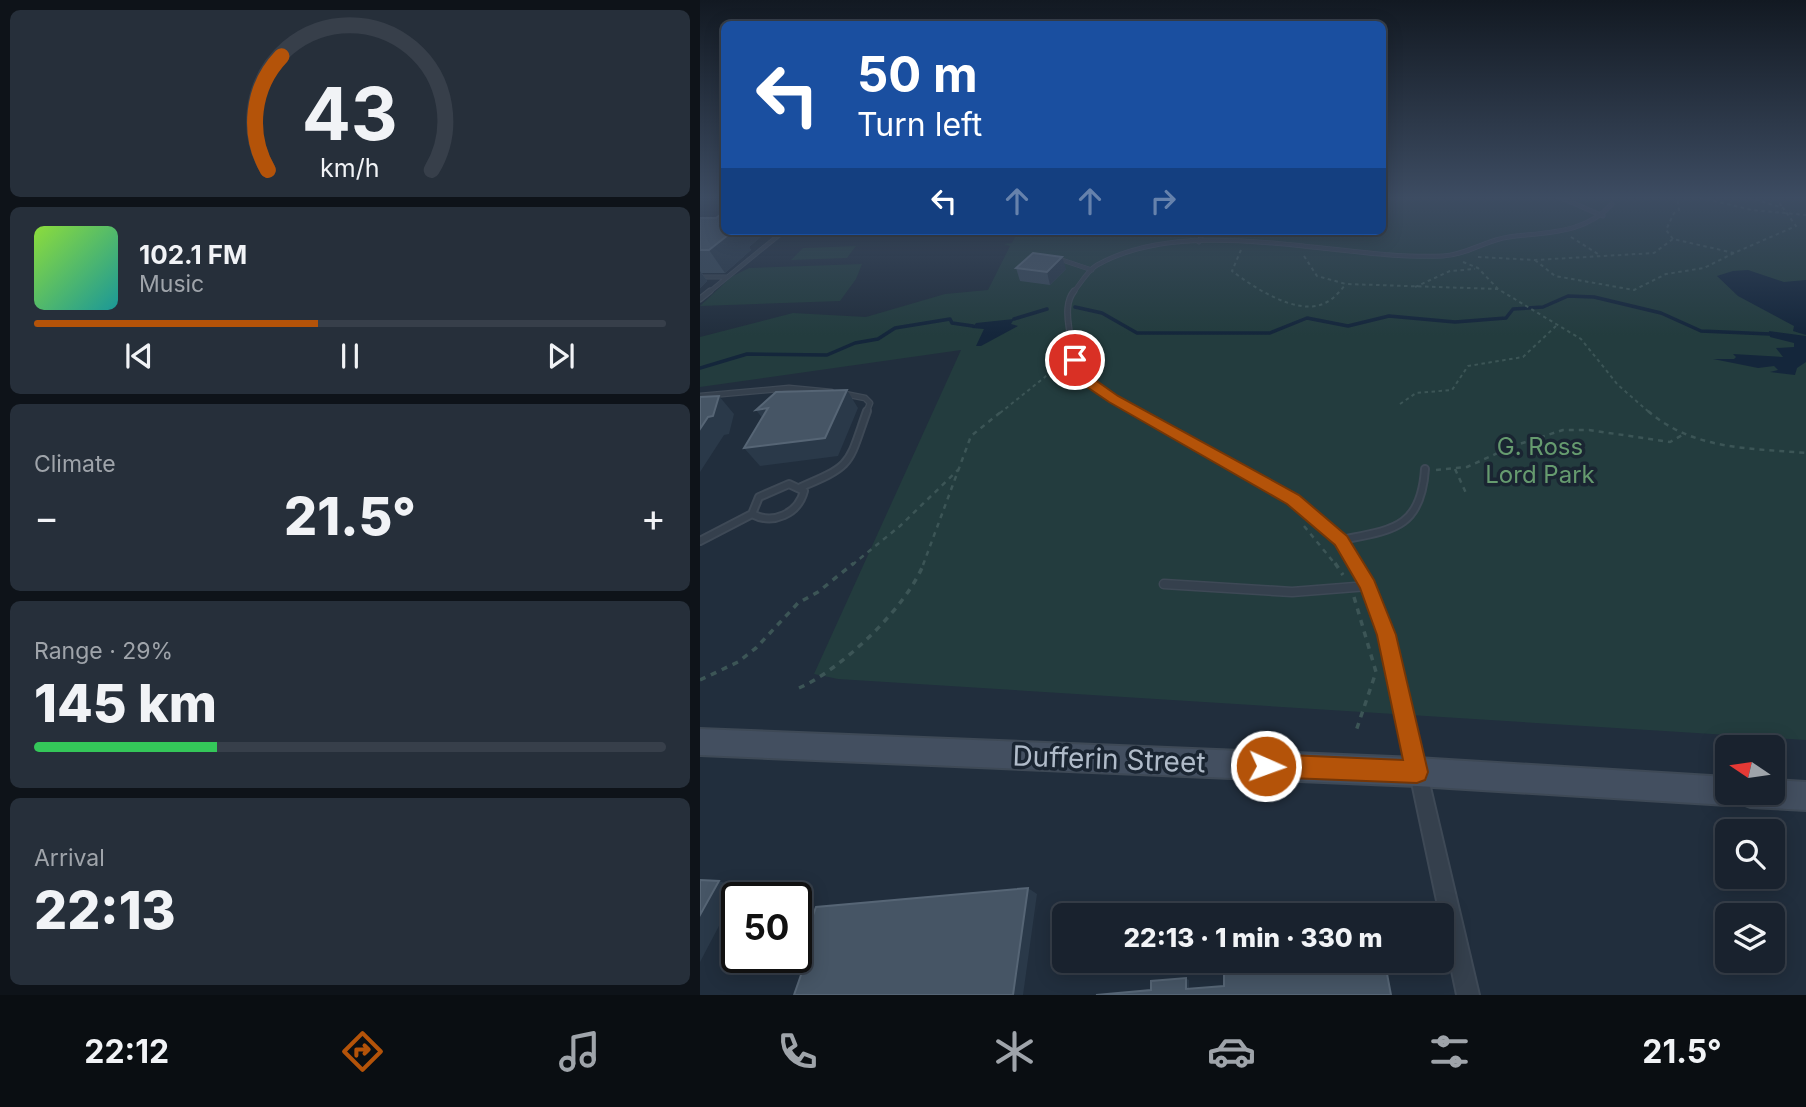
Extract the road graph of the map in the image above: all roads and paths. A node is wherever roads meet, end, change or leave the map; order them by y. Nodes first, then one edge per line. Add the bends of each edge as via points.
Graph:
1 (770, 242) edge
2 (1196, 242) edge
3 (1244, 242) edge
4 (1252, 242) edge
5 (1490, 242) edge
6 (1580, 242) edge
7 (1668, 242) edge
8 (1684, 242) edge
9 (1758, 242) edge
10 (1297, 245) junction
11 (1734, 253) junction
12 (1598, 254) junction
13 (1447, 256) junction
14 (1049, 258) edge
15 (1535, 260) junction
16 (1479, 268) junction
17 (1092, 270) junction
18 (700, 277) edge
19 (727, 277) junction
20 (1346, 284) junction
21 (1412, 288) junction
22 (1498, 289) junction
23 (700, 299) edge
24 (1556, 326) junction
25 (1071, 342) junction
26 (700, 396) edge
27 (1400, 404) dead end
28 (1684, 434) junction
29 (1806, 453) edge
30 (961, 467) junction
31 (1425, 469) joint
32 (1455, 469) junction
33 (801, 487) junction
34 (1466, 493) dead end
35 (752, 514) junction
36 (700, 541) edge
37 (1341, 541) junction
38 (1164, 584) dead end
39 (1368, 586) junction
40 (700, 680) edge
41 (799, 688) dead end
42 (1411, 740) joint
43 (700, 741) edge
44 (1417, 772) junction
45 (1715, 790) edge
46 (1785, 795) edge
47 (1806, 796) edge
48 (1468, 995) edge

1 - 19 lane
2 - 17 lane via 1136,250
3 - 20 path via 1232,271 1248,285 1293,303 1316,306 1327,303
4 - 10 lane
5 - 13 lane
6 - 12 path
7 - 12 path via 1654,253
8 - 11 path
9 - 11 path
10 - 13 lane
10 - 20 path via 1317,276
11 - 15 path via 1704,268 1666,274 1634,290 1555,275
12 - 15 path
13 - 15 path
13 - 16 path
14 - 17 lane
16 - 21 path via 1450,271
16 - 22 path
17 - 25 lane via 1076,285 1068,302
18 - 19 lane
19 - 23 lane
20 - 21 path
21 - 22 path
22 - 24 path
24 - 27 path via 1523,357 1478,362 1465,369 1452,390 1416,393
24 - 28 path via 1581,339 1618,385 1665,426
25 - 30 path via 1045,377 971,436
25 - 37 lane via 1079,370 1089,382 1293,499
26 - 33 lane via 801,388 870,402 849,460 839,471
28 - 29 path via 1709,446
28 - 32 path via 1670,442 1563,430
30 - 40 path via 900,526 798,603 756,648
30 - 41 path via 908,596 840,665
31 - 32 path
31 - 37 lane via 1422,503 1410,518 1386,531
32 - 34 path
33 - 35 lane via 789,484 765,492 754,503
33 - 35 lane via 801,502 788,513 771,519
35 - 36 lane
37 - 39 lane
38 - 39 lane via 1271,592
39 - 42 lane via 1386,635
42 - 44 street
43 - 44 main road, Dufferin Street
44 - 45 main road, Dufferin Street
44 - 48 street
46 - 47 main road

